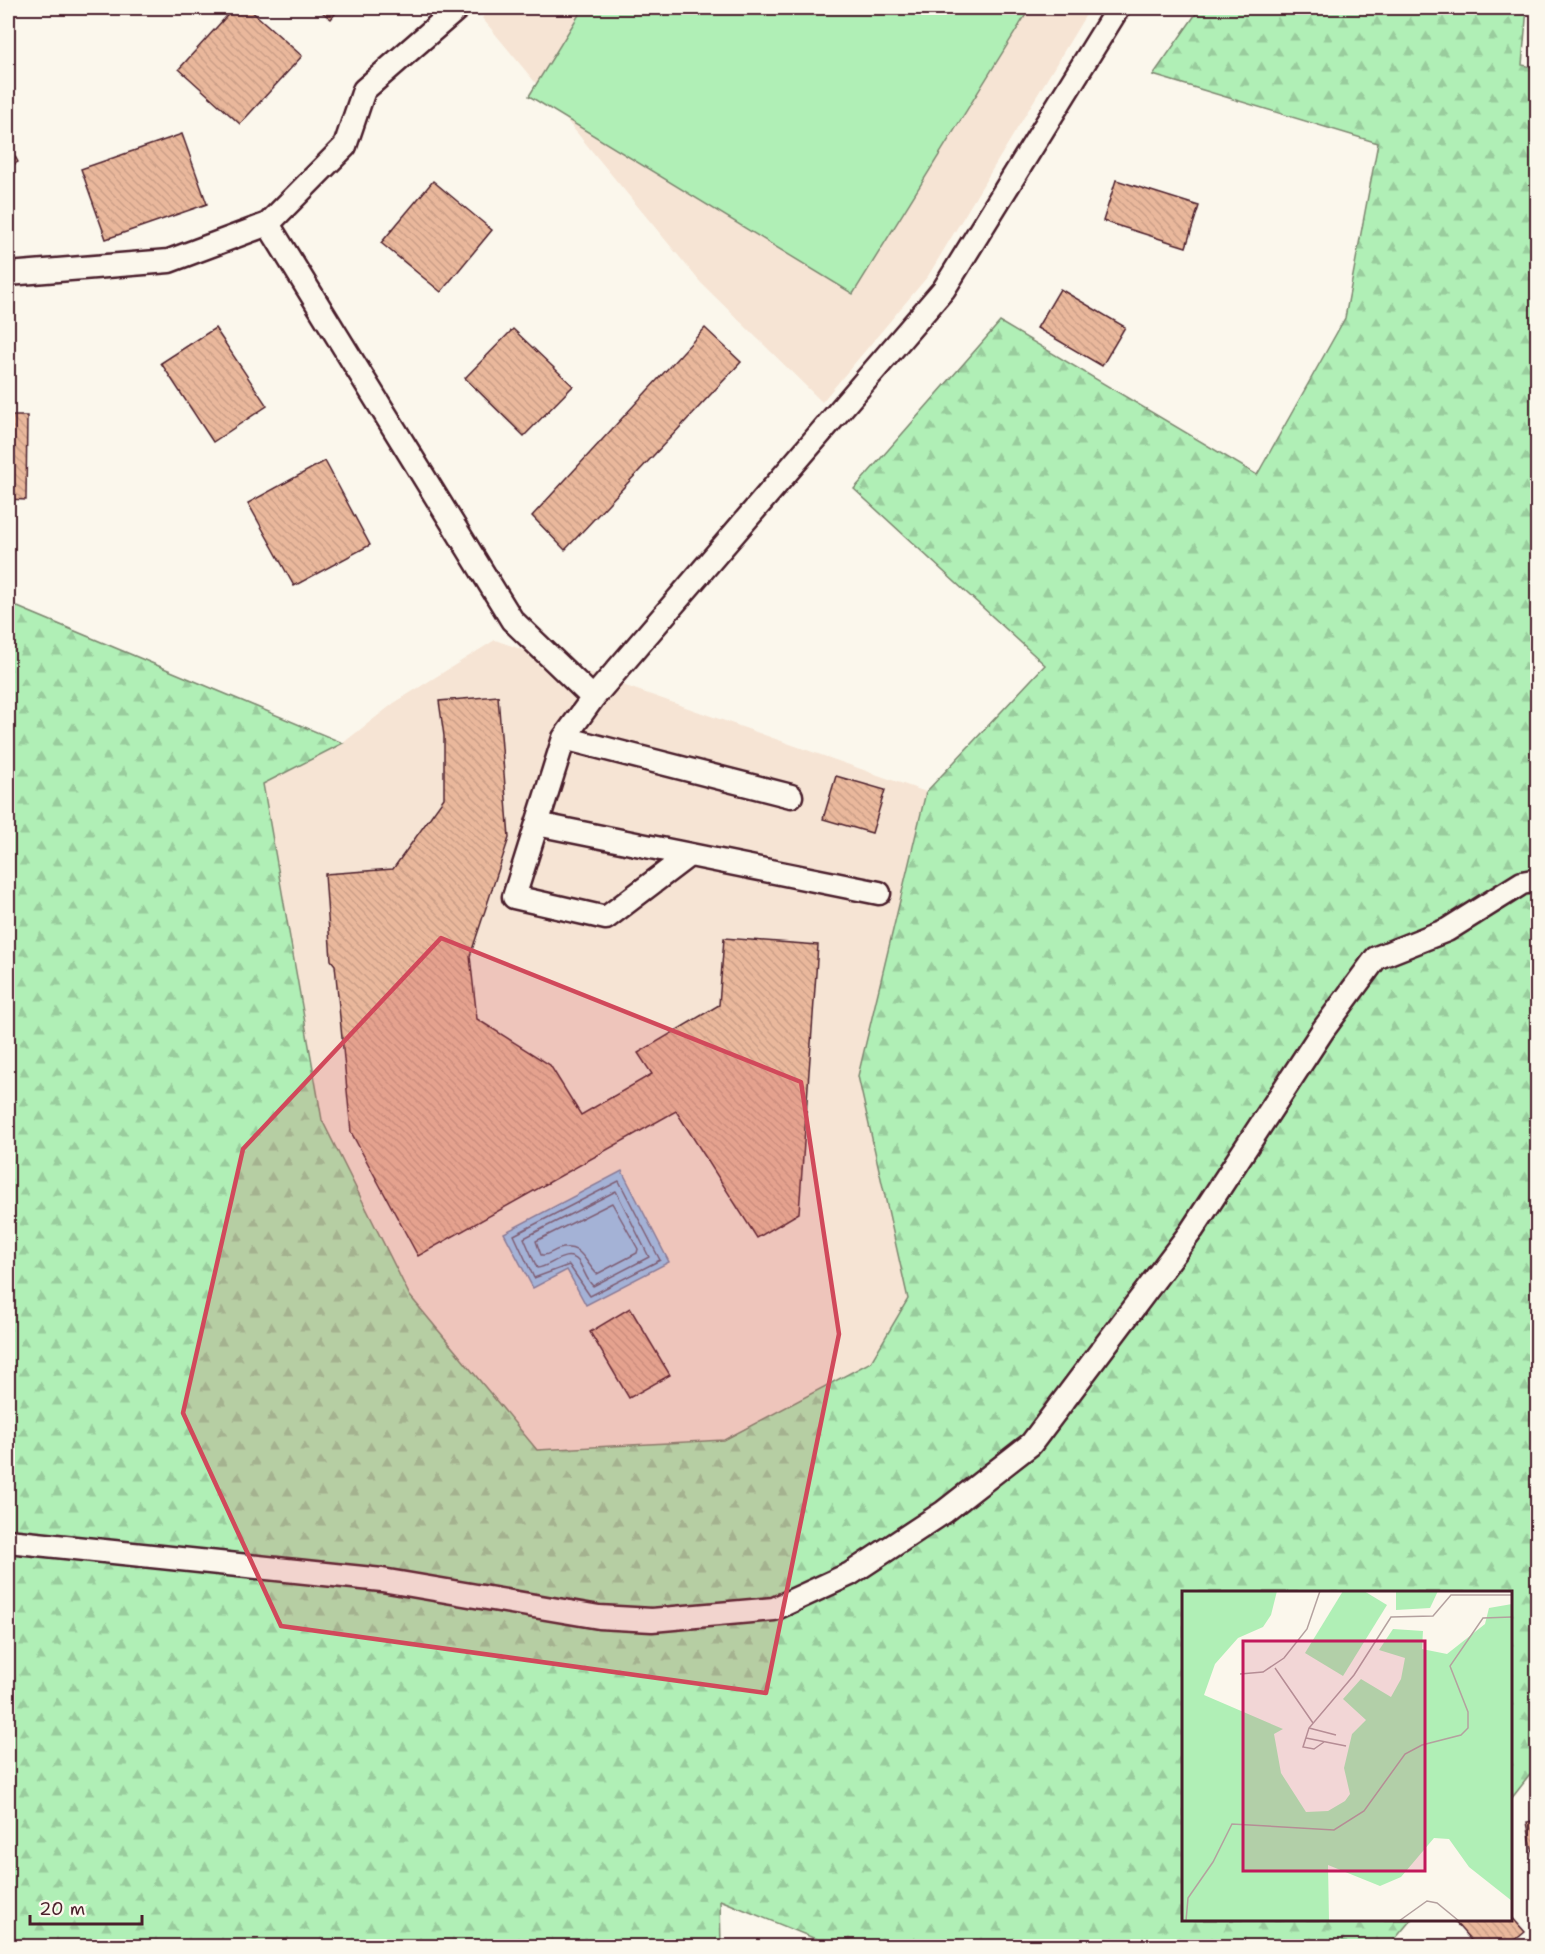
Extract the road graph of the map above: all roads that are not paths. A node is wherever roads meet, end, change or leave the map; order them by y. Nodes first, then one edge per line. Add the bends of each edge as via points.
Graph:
1 (458, 8) edge
2 (1118, 8) edge
3 (268, 224) junction
4 (8, 274) edge
5 (593, 698) junction
6 (564, 738) junction
7 (791, 796) dead end
8 (537, 824) junction
9 (689, 855) junction
10 (1538, 880) edge
11 (879, 893) dead end
12 (8, 1540) edge

1 - 3 lane via 363,90 345,146
2 - 5 lane via 944,289
3 - 4 lane via 169,261
3 - 5 lane via 512,620
5 - 6 lane
6 - 7 lane
6 - 8 lane
8 - 9 lane
8 - 9 lane via 514,897 606,918
9 - 11 lane
10 - 12 lane via 1522,883 1447,930 1376,958 1323,1030 1192,1230 1030,1444 944,1512 850,1574 774,1609 652,1620 598,1617 382,1580

